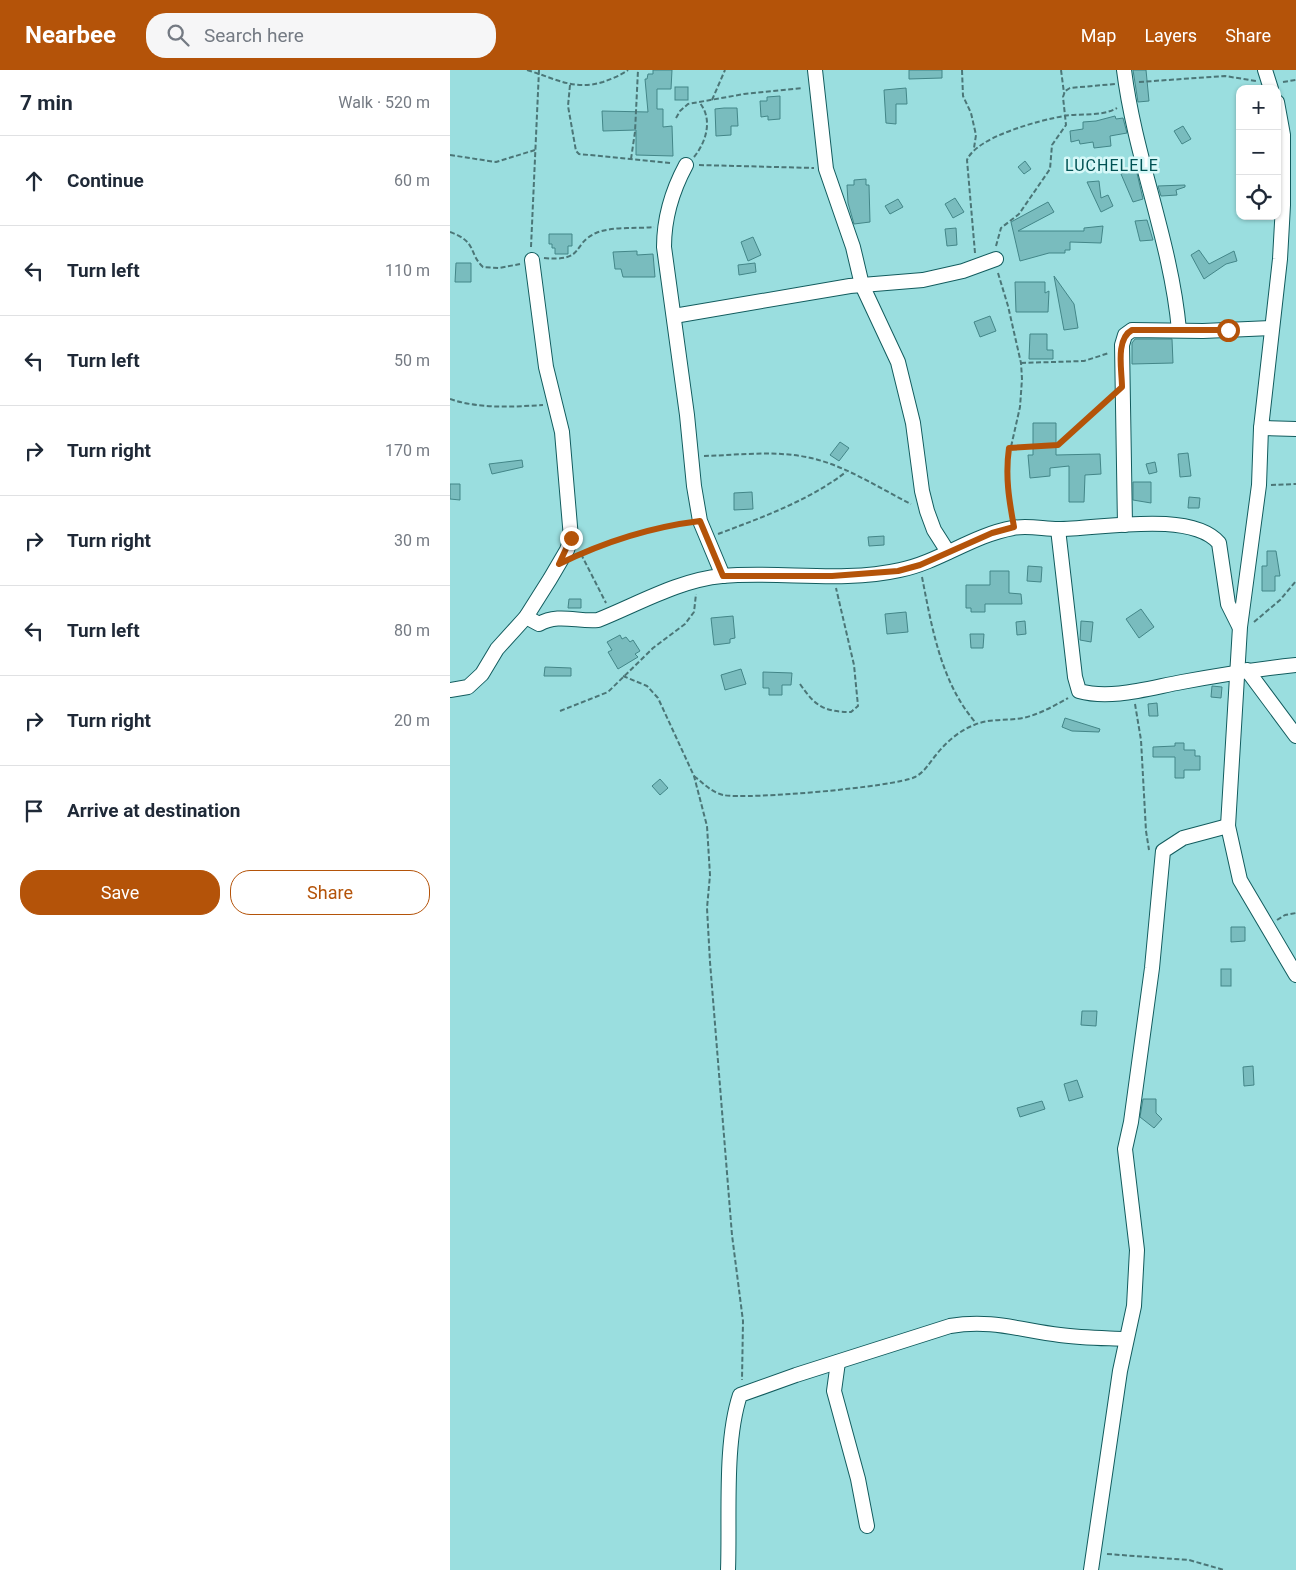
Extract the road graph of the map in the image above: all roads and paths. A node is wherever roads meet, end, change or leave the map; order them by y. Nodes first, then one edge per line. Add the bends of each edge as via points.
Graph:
1 (527, 70) edge
2 (628, 70) edge
3 (638, 70) edge
4 (725, 70) edge
5 (815, 70) edge
6 (962, 70) edge
7 (1061, 70) edge
8 (539, 72) edge
9 (1125, 77) edge
10 (1268, 81) edge
11 (570, 86) junction
12 (816, 87) junction
13 (1064, 93) junction
14 (1129, 99) junction
15 (712, 100) junction
16 (699, 102) junction
17 (1065, 116) junction
18 (676, 118) dead end
19 (1281, 124) edge
20 (974, 148) junction
21 (535, 150) junction
22 (450, 155) edge
23 (631, 158) junction
24 (686, 165) junction
25 (826, 169) junction
26 (664, 226) junction
27 (450, 232) edge
28 (996, 259) junction
29 (532, 260) junction
30 (977, 266) junction
31 (862, 285) junction
32 (674, 316) junction
33 (1271, 328) junction
34 (1180, 330) junction
35 (1122, 340) junction
36 (1021, 363) junction
37 (1122, 387) junction
38 (450, 399) edge
39 (555, 404) junction
40 (1261, 428) junction
41 (1296, 429) edge
42 (1009, 448) junction
43 (691, 457) junction
44 (847, 471) junction
45 (1296, 484) edge
46 (1259, 485) junction
47 (927, 511) junction
48 (700, 521) junction
49 (1125, 525) junction
50 (1014, 527) junction
51 (1058, 529) junction
52 (707, 539) junction
53 (948, 552) junction
54 (581, 554) junction
55 (559, 564) junction
56 (920, 565) junction
57 (723, 576) junction
58 (832, 576) junction
59 (699, 579) junction
60 (1296, 581) edge
61 (611, 615) junction
62 (526, 617) junction
63 (1240, 627) junction
64 (1296, 665) edge
65 (1242, 671) junction
66 (623, 676) junction
67 (800, 684) dead end
68 (450, 690) edge
69 (1079, 691) junction
70 (1133, 692) junction
71 (560, 711) dead end
72 (976, 724) junction
73 (1296, 736) edge
74 (694, 776) junction
75 (1228, 826) junction
76 (1161, 865) junction
77 (1296, 913) edge
78 (1268, 926) junction
79 (1296, 972) edge
80 (1126, 1339) junction
81 (838, 1362) junction
82 (740, 1395) junction
83 (867, 1526) dead end
84 (1092, 1552) junction
85 (728, 1570) edge
86 (1091, 1570) edge
87 (1224, 1570) edge

1 - 8 path
2 - 11 path via 592,85
3 - 23 path
4 - 15 path
5 - 12 street
6 - 20 path via 962,96 976,135
7 - 13 path
8 - 11 path
8 - 21 path
9 - 10 path via 1225,76
9 - 13 path via 1070,88
9 - 14 street
11 - 23 path via 568,106 576,151 579,154
12 - 15 path
12 - 25 street
13 - 17 path
14 - 17 path via 1115,110
14 - 34 street via 1173,276
15 - 16 path
16 - 18 path via 684,106
16 - 24 path via 705,109 706,138
17 - 20 path via 1022,126
17 - 28 path via 1066,125 1052,144 1050,169 1019,214 1001,228
19 - 33 street via 1283,205
20 - 30 path via 967,160
21 - 22 path via 496,162
21 - 29 path via 530,233
23 - 24 path
24 - 25 path
24 - 26 street via 676,184
25 - 31 street via 853,247
26 - 29 path via 607,230 595,234 569,257
26 - 32 street via 665,264
27 - 29 path via 471,245 483,267 499,268
28 - 30 street
28 - 36 path
29 - 39 street via 546,367
30 - 31 street via 923,280
31 - 32 street
31 - 47 street via 898,362 907,390
32 - 43 street
33 - 34 street
33 - 40 street
34 - 35 street via 1132,330
35 - 36 path via 1106,356 1096,359
35 - 37 street
36 - 42 path via 1022,393
37 - 42 path via 1058,445
37 - 49 street
38 - 39 path via 495,407
39 - 55 street via 562,432 572,522 571,538
40 - 41 street
40 - 46 street
42 - 50 path via 1006,469
43 - 44 path via 797,456
43 - 48 street
44 - 47 path
44 - 52 path via 780,510
45 - 46 path
46 - 63 street
47 - 53 street
48 - 52 street
48 - 54 path via 664,526
49 - 51 street
49 - 63 street via 1173,525 1212,535 1219,543 1228,604
50 - 51 street
50 - 53 street
51 - 69 street via 1074,676
52 - 57 street
53 - 56 street
54 - 55 path
54 - 61 path
55 - 62 street
56 - 58 street via 898,571
56 - 72 path via 949,683
57 - 58 street
57 - 59 street
58 - 67 path via 854,665 858,706 851,712 821,708
59 - 61 street
59 - 66 path via 694,612 686,624
60 - 63 path via 1268,612 1251,624
61 - 62 street via 587,621 554,618 540,624
62 - 68 street via 476,680 468,687
63 - 65 street
64 - 65 street
65 - 70 street
65 - 73 street
65 - 75 street
66 - 71 path via 608,692
66 - 74 path via 647,686 658,698
69 - 70 street via 1088,694
69 - 72 path via 1041,713
70 - 76 path via 1141,740 1147,847
72 - 74 path via 953,738 924,771 904,782 742,796 722,794
74 - 82 path via 707,826 709,848 707,908 710,962 726,1171 743,1321
75 - 76 street via 1171,844 1163,851
75 - 78 street via 1240,880
76 - 80 street via 1152,968 1125,1148 1138,1250 1134,1306
77 - 78 path via 1285,915
78 - 79 street
80 - 81 street via 1062,1335 991,1323 971,1323 950,1326
80 - 84 street
81 - 82 street
81 - 83 street via 834,1391
82 - 85 street via 732,1438
84 - 86 street
84 - 87 path via 1189,1560

